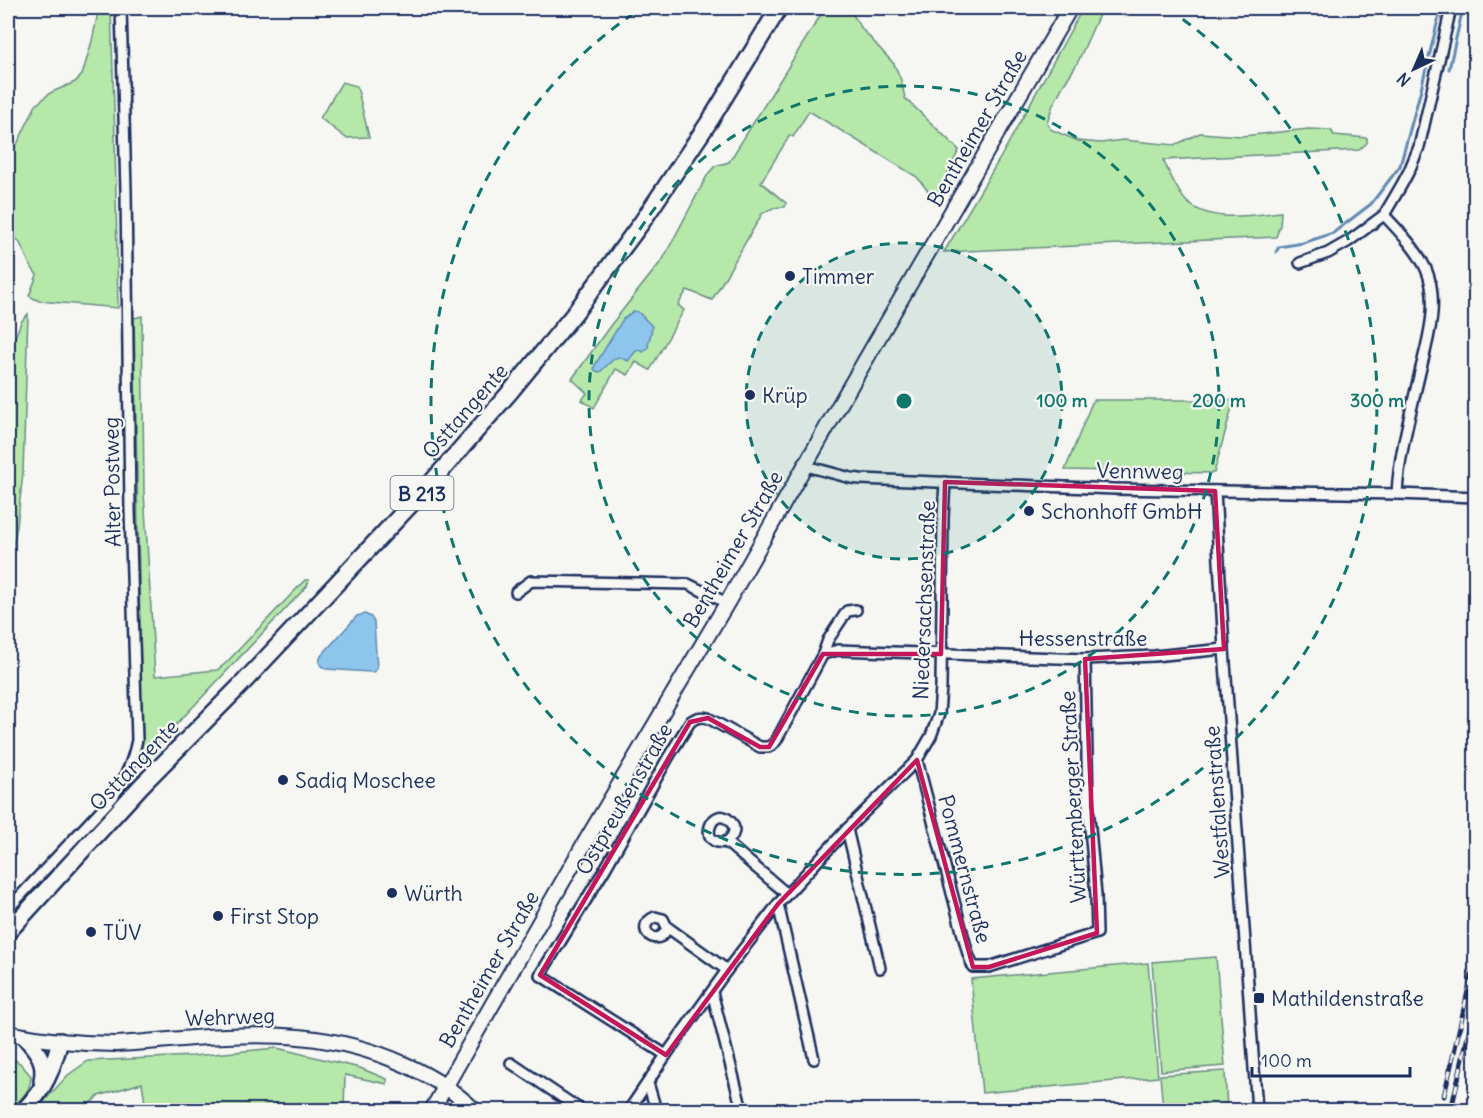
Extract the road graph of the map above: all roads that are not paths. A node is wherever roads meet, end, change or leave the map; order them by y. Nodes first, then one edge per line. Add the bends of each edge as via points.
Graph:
1 (121, 8) edge
2 (779, 8) edge
3 (1071, 8) edge
4 (1451, 8) edge
5 (1384, 215) junction
6 (1300, 263) dead end
7 (806, 466) junction
8 (945, 482) junction
9 (1215, 491) junction
10 (1397, 494) junction
11 (1476, 497) edge
12 (516, 592) dead end
13 (727, 603) junction
14 (856, 610) dead end
15 (1224, 649) junction
16 (823, 654) junction
17 (941, 654) junction
18 (1085, 659) junction
19 (917, 760) junction
20 (847, 829) junction
21 (726, 842) dead end
22 (787, 894) junction
23 (778, 904) junction
24 (8, 909) edge
25 (667, 927) dead end
26 (8, 932) edge
27 (1097, 933) joint
28 (880, 968) dead end
29 (727, 970) junction
30 (712, 992) junction
31 (8, 1033) edge
32 (25, 1036) junction
33 (60, 1041) junction
34 (666, 1055) junction
35 (814, 1059) dead end
36 (510, 1062) dead end
37 (648, 1083) junction
38 (446, 1086) junction
39 (41, 1091) junction
40 (24, 1110) edge
41 (432, 1110) edge
42 (474, 1110) edge
43 (582, 1110) edge
44 (629, 1110) edge
45 (656, 1110) edge
46 (742, 1110) edge
47 (1257, 1110) edge

1 - 24 street, Alter Postweg via 137,740 131,766 113,797
2 - 26 main road, Osttangente / B 213 via 642,222 510,392 422,492 141,786
3 - 7 street, Bentheimer Straße
4 - 5 street via 1419,147
5 - 6 street via 1349,241
5 - 10 street via 1425,267 1432,295 1431,320
7 - 8 street, Vennweg via 851,478
7 - 13 street, Bentheimer Straße
8 - 9 street, Vennweg
8 - 17 street, Niedersachsenstraße
9 - 10 street, Vennweg
9 - 15 street, Westfalenstraße
10 - 11 street, Vennweg
12 - 13 street via 531,581 688,584
13 - 38 street, Bentheimer Straße
14 - 16 street via 847,611
15 - 18 street, Hessenstraße
15 - 47 street, Westfalenstraße
16 - 17 street via 838,650
16 - 34 street, Ostpreußenstraße via 776,741 769,747 760,747 708,718 694,718 690,722 540,975
17 - 18 street, Hessenstraße
17 - 19 street, Niedersachsenstraße via 939,714
18 - 27 street, Württemberger Straße via 1088,806
19 - 20 street, Niedersachsenstraße
19 - 27 street, Pommernstraße via 974,967 989,967
20 - 22 street, Niedersachsenstraße
20 - 28 street
21 - 22 street
22 - 23 street, Niedersachsenstraße
23 - 29 street, Niedersachsenstraße
23 - 35 street
25 - 29 street
29 - 30 street, Niedersachsenstraße
30 - 34 street, Niedersachsenstraße
30 - 46 street
31 - 32 street, Wehrweg
32 - 33 street, Wehrweg
32 - 39 main road via 40,1056 44,1070
33 - 38 street, Wehrweg via 116,1044 274,1035 312,1038 388,1057
33 - 39 main road
34 - 37 street, Niedersachsenstraße
36 - 43 street
37 - 44 street, Niedersachsenstraße
37 - 45 street
38 - 41 street, Bentheimer Straße
38 - 42 street, Wehrweg
39 - 40 main road

